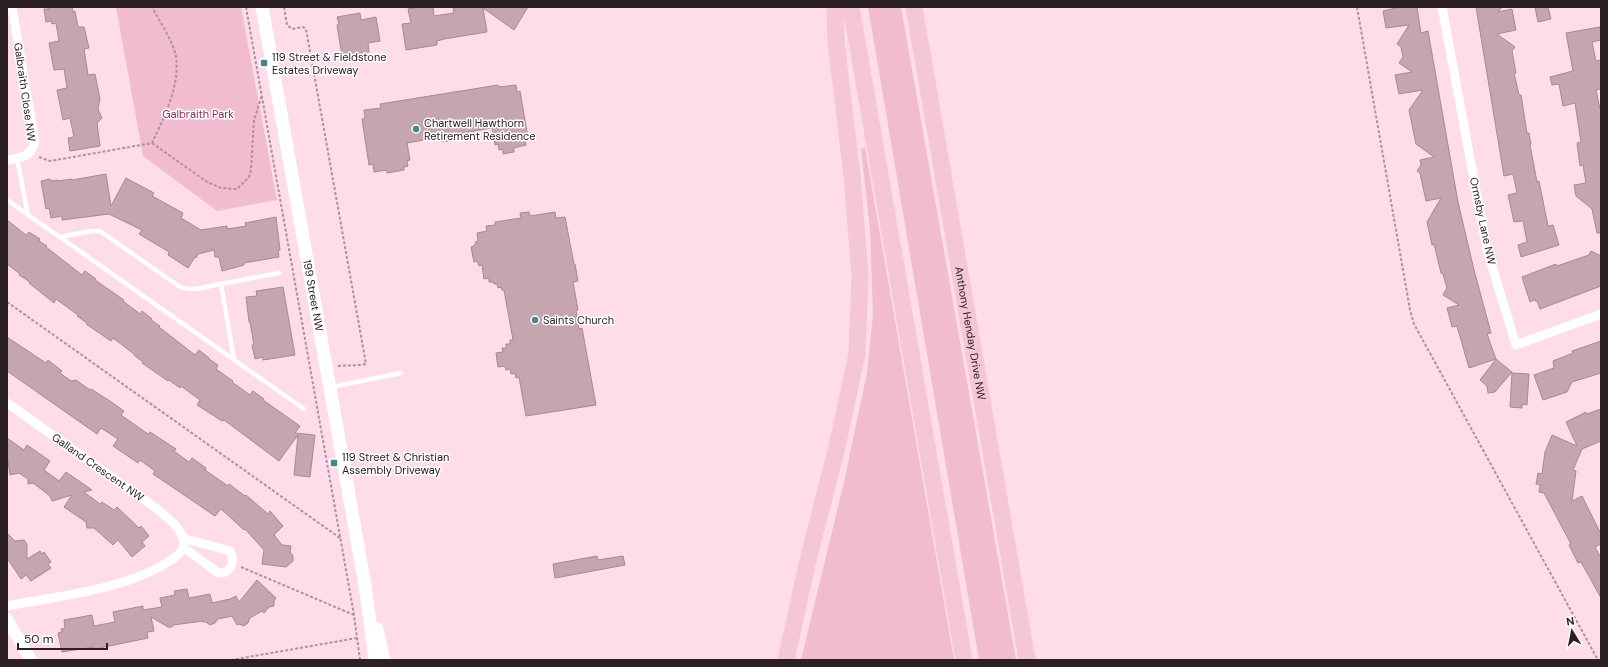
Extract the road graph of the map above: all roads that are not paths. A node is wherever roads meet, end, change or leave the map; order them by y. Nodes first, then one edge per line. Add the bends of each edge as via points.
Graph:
1 (12, 7) edge
2 (262, 7) edge
3 (835, 7) edge
4 (851, 7) edge
5 (914, 7) edge
6 (1442, 7) edge
7 (17, 158) junction
8 (7, 160) edge
9 (7, 200) edge
10 (28, 215) junction
11 (59, 237) junction
12 (279, 273) dead end
13 (221, 284) junction
14 (1601, 314) edge
15 (234, 360) junction
16 (400, 373) dead end
17 (330, 387) junction
18 (7, 403) edge
19 (304, 409) dead end
20 (182, 538) junction
21 (183, 547) junction
22 (365, 584) junction
23 (7, 606) edge
24 (7, 619) edge
25 (31, 660) edge
26 (374, 660) edge
27 (384, 660) edge
28 (786, 660) edge
29 (964, 660) edge
30 (1027, 660) edge

1 - 7 street, Galbraith Close NW via 34,137 34,147 29,153
2 - 17 main road, 199 Street NW
3 - 28 highway via 836,42 852,175 860,276 857,354
4 - 29 highway
5 - 30 highway, Anthony Henday Drive NW
6 - 14 street, Ormsby Lane NW via 1486,250 1516,345
7 - 8 street, Galbraith Close NW
7 - 10 lane
9 - 10 lane
10 - 11 lane
11 - 13 lane via 100,231 186,290
11 - 15 lane
12 - 13 lane
13 - 15 lane
15 - 19 lane
16 - 17 lane
17 - 22 main road, 199 Street NW
18 - 20 street, Galland Crescent NW via 157,509 174,524
20 - 21 street, Galland Crescent NW
20 - 21 street via 226,549 232,555 231,568 218,573
21 - 23 street via 174,558 136,579
22 - 26 main road, 199 Street NW
22 - 27 main road, 199 Street NW
24 - 25 street

